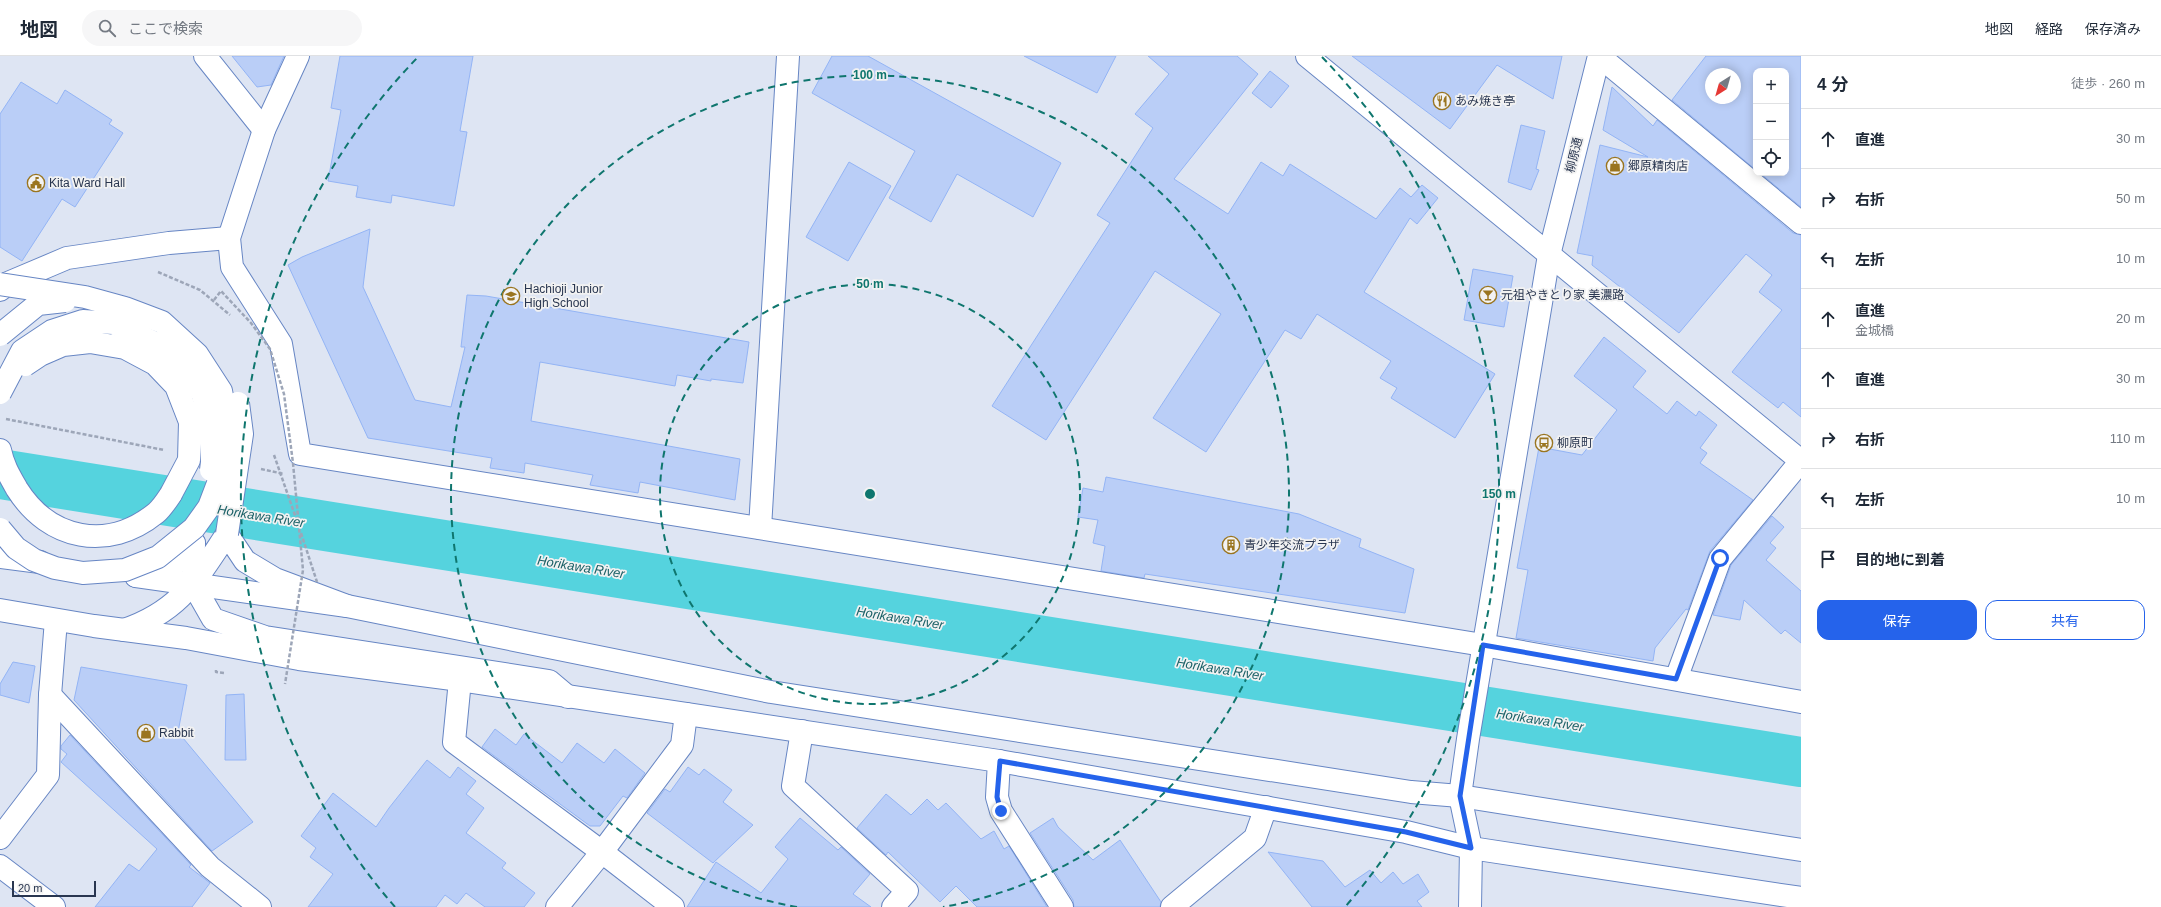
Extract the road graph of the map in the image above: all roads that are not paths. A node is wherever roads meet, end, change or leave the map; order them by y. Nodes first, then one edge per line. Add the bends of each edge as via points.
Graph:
1 (204, 56) edge
2 (298, 56) edge
3 (788, 56) edge
4 (1307, 56) edge
5 (1599, 56) edge
6 (264, 130) junction
7 (1801, 223) edge
8 (229, 238) junction
9 (1549, 255) junction
10 (0, 284) edge
11 (0, 290) edge
12 (0, 335) edge
13 (0, 387) edge
14 (0, 393) edge
15 (0, 450) edge
16 (1801, 461) edge
17 (760, 528) junction
18 (0, 529) edge
19 (227, 534) junction
20 (194, 543) junction
21 (0, 557) edge
22 (136, 576) junction
23 (193, 584) junction
24 (347, 606) junction
25 (0, 610) edge
26 (56, 620) junction
27 (124, 630) junction
28 (1483, 645) junction
29 (1676, 679) junction
30 (460, 680) junction
31 (50, 695) junction
32 (568, 697) junction
33 (1801, 702) edge
34 (686, 714) junction
35 (802, 731) junction
36 (1000, 761) junction
37 (1460, 796) junction
38 (1266, 808) junction
39 (0, 838) edge
40 (1471, 848) junction
41 (1801, 850) edge
42 (602, 852) junction
43 (0, 866) edge
44 (1801, 898) edge
45 (54, 907) edge
46 (260, 907) edge
47 (557, 907) edge
48 (673, 907) edge
49 (893, 907) edge
50 (1062, 907) edge
51 (1172, 907) edge
52 (1470, 907) edge

1 - 6 main road
2 - 6 main road
3 - 17 main road
4 - 9 main road
5 - 7 main road
5 - 9 main road, 柳原通
6 - 8 main road
8 - 11 main road via 169,243 67,258
8 - 17 main road via 232,267 281,344 300,454
9 - 16 main road
9 - 28 main road, 柳原通
10 - 18 main road, bridge via 85,297 162,322 197,354 221,391 227,421 225,465 209,507 194,528 158,557 125,570 83,573 56,568 34,560 16,548
12 - 19 main road, bridge via 38,304 112,297 170,312 214,354 235,390 242,434
13 - 15 main road, bridge via 14,372 40,355 63,345 90,342 125,348 155,364 176,386 190,422 189,460 172,494 158,512 119,534 94,537 73,533 53,525 36,514 3,467
14 - 20 main road, bridge via 22,351 52,331 76,323 113,323 158,345 186,368 203,395 210,425 212,462
16 - 29 main road via 1720,558
17 - 28 main road
19 - 23 main road
19 - 24 main road via 245,561 275,579
20 - 22 main road via 172,567
20 - 23 main road
21 - 22 main road
22 - 23 main road
23 - 24 main road
23 - 27 main road via 173,605 142,624
23 - 32 main road via 213,619 265,637 549,681
24 - 37 main road via 771,692 1411,792
25 - 26 main road
26 - 27 main road
26 - 31 main road
27 - 30 main road via 186,638 299,659
28 - 29 main road
28 - 37 main road, 柳原通
29 - 33 main road
30 - 32 main road
30 - 42 main road via 454,742
31 - 39 main road via 48,775
31 - 46 main road via 210,867
32 - 34 main road
34 - 35 main road
34 - 42 main road via 682,745
35 - 36 main road
35 - 49 main road via 793,786 907,891
36 - 38 main road
36 - 50 main road via 997,797 1001,811
37 - 40 main road, 柳原通
37 - 41 main road
38 - 40 main road via 1406,832
38 - 51 main road via 1255,838
40 - 44 main road
40 - 52 main road, 柳原通
42 - 47 main road
42 - 48 main road
43 - 45 main road

